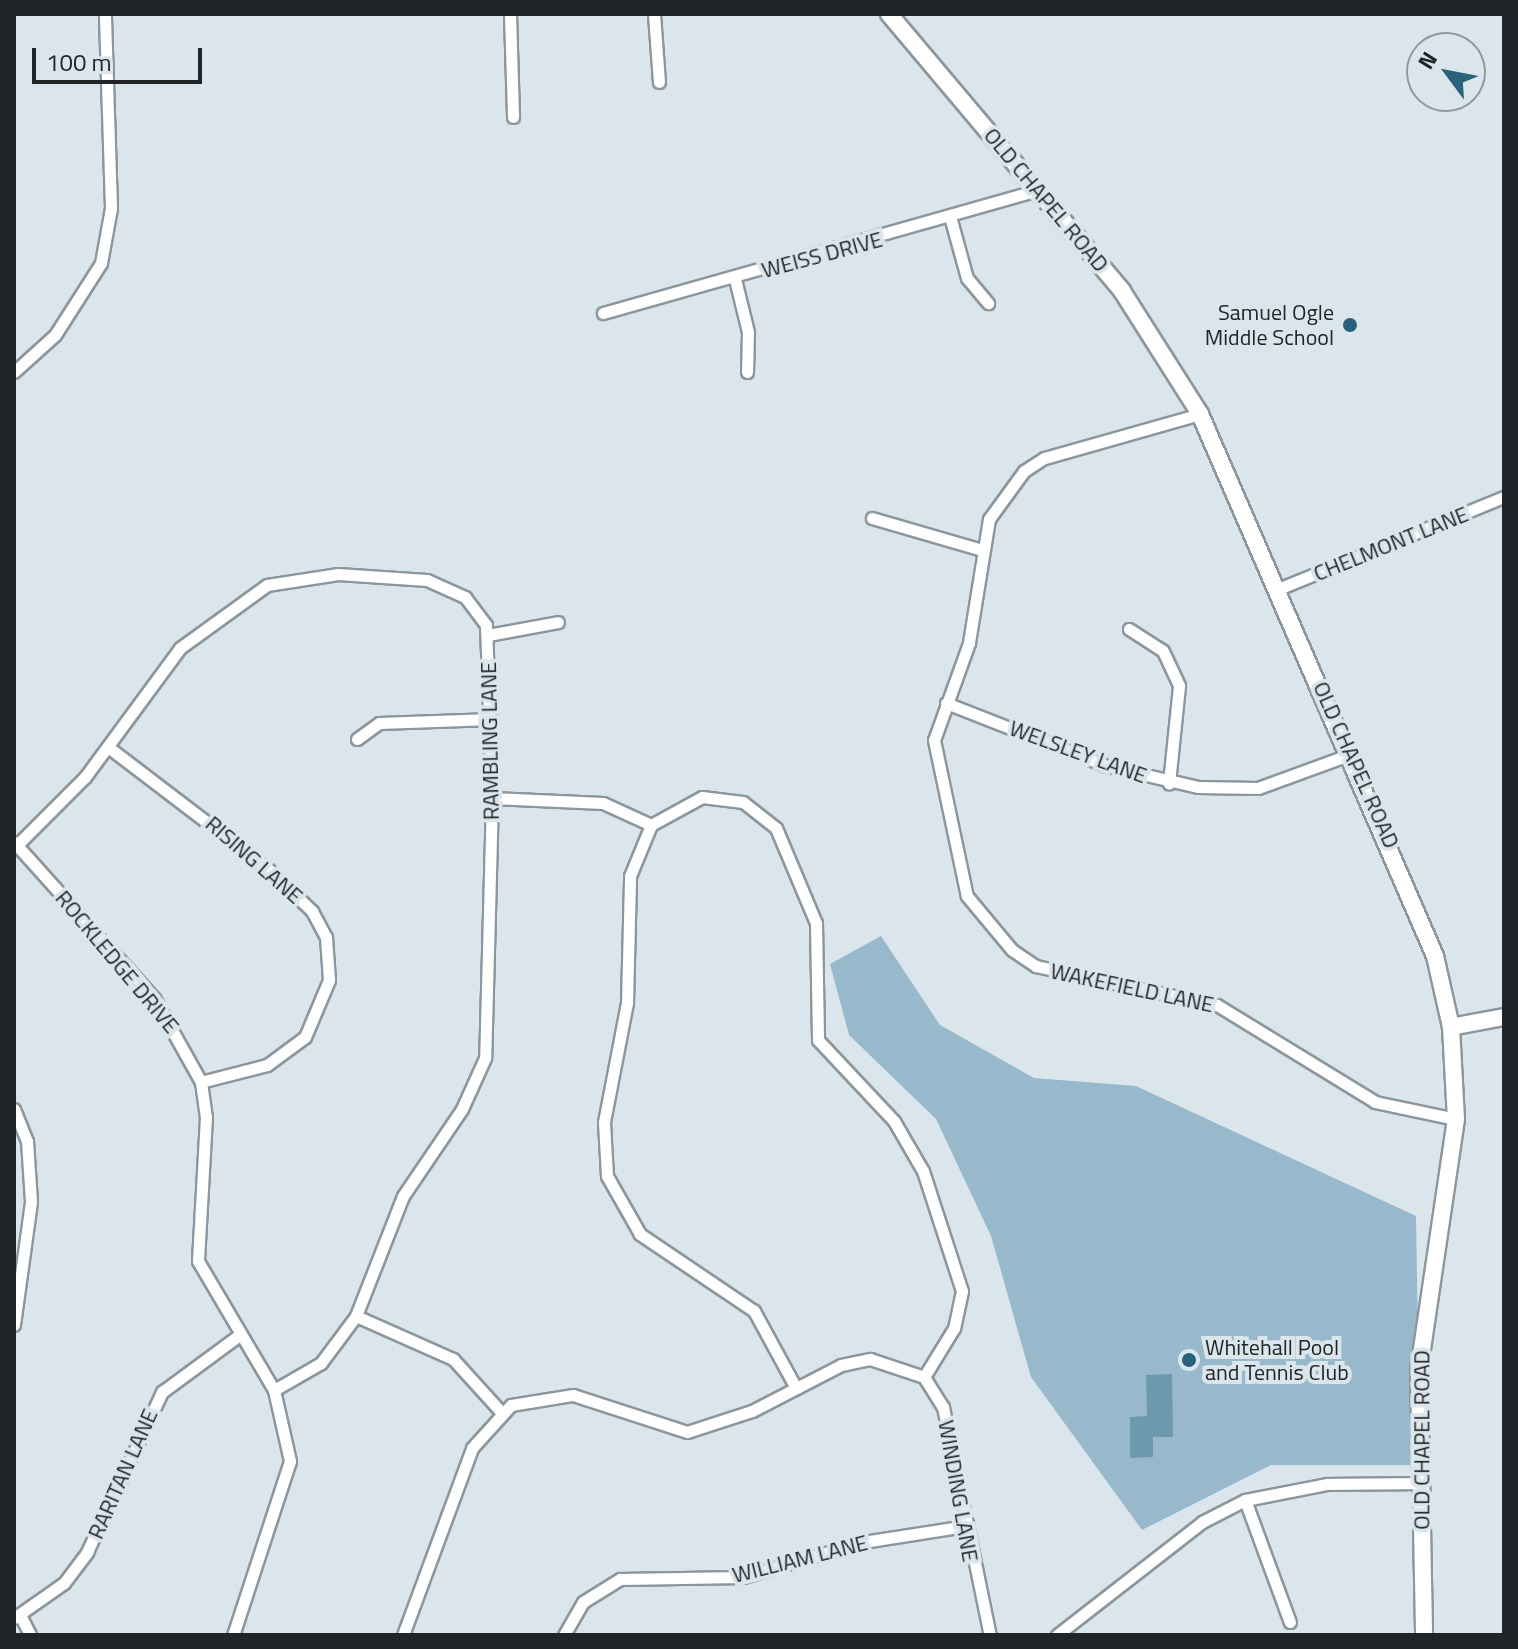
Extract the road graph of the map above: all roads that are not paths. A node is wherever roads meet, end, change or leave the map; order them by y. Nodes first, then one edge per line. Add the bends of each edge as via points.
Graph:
1 (105, 14) edge
2 (510, 14) edge
3 (654, 14) edge
4 (889, 14) edge
5 (659, 82) dead end
6 (513, 117) dead end
7 (1038, 190) junction
8 (951, 220) junction
9 (735, 279) junction
10 (988, 303) dead end
11 (603, 313) dead end
12 (14, 372) edge
13 (747, 372) dead end
14 (1200, 414) junction
15 (1504, 497) edge
16 (872, 518) dead end
17 (979, 549) junction
18 (1278, 589) junction
19 (558, 622) dead end
20 (1129, 629) dead end
21 (488, 635) junction
22 (946, 703) junction
23 (492, 719) junction
24 (357, 739) dead end
25 (108, 747) junction
26 (1351, 754) junction
27 (1169, 783) junction
28 (492, 798) junction
29 (651, 825) junction
30 (15, 843) edge
31 (1504, 1017) edge
32 (1451, 1027) junction
33 (201, 1082) junction
34 (14, 1109) edge
35 (1456, 1119) junction
36 (19, 1131) edge
37 (356, 1316) junction
38 (14, 1325) edge
39 (238, 1336) junction
40 (924, 1377) junction
41 (796, 1388) junction
42 (274, 1390) junction
43 (501, 1412) junction
44 (1420, 1483) junction
45 (1245, 1500) junction
46 (965, 1526) junction
47 (17, 1617) edge
48 (1290, 1622) dead end
49 (30, 1635) edge
50 (233, 1635) edge
51 (403, 1635) edge
52 (564, 1635) edge
53 (990, 1635) edge
54 (1057, 1635) edge
55 (1424, 1635) edge

1 - 12 street via 111,208 101,263 55,335
2 - 6 street
3 - 5 street
4 - 7 street, OLD CHAPEL ROAD
7 - 8 street, WEISS DRIVE
7 - 14 street, OLD CHAPEL ROAD via 1122,291
8 - 9 street, WEISS DRIVE
8 - 10 street via 967,278
9 - 11 street, WEISS DRIVE
9 - 13 street via 748,332
14 - 17 street, WAKEFIELD LANE via 1033,463 1000,499
14 - 18 street, OLD CHAPEL ROAD
15 - 18 street, CHELMONT LANE
16 - 17 street
17 - 22 street, WAKEFIELD LANE via 969,643
18 - 26 street, OLD CHAPEL ROAD
19 - 21 street
20 - 27 street via 1163,651 1179,686
21 - 23 street, RAMBLING LANE
21 - 25 street, RAMBLING LANE via 475,605 443,584 381,574 282,579 189,639
22 - 27 street, WELSLEY LANE
22 - 35 street, WAKEFIELD LANE via 934,758 961,878 976,911 1023,960 1057,974 1217,1005 1375,1102
23 - 24 street via 379,723
23 - 28 street, RAMBLING LANE
25 - 30 street, RAMBLING LANE
25 - 33 street, RISING LANE via 268,869 312,911 326,937 329,980 305,1037 267,1065
26 - 27 street, WELSLEY LANE via 1258,788
26 - 32 street, OLD CHAPEL ROAD via 1422,920
28 - 29 street via 603,803
28 - 37 street, RAMBLING LANE via 485,1058 462,1109 403,1196
29 - 40 street via 684,801 730,799 769,820 793,858 816,923 818,1040 906,1137 960,1278 960,1314
29 - 41 street via 626,896 627,1003 604,1122 607,1176 647,1240 754,1311
30 - 33 street, ROCKLEDGE DRIVE via 154,998
31 - 32 street
32 - 35 street, OLD CHAPEL ROAD
33 - 39 street, ROCKLEDGE DRIVE via 206,1117 198,1261
34 - 36 street
35 - 44 street, OLD CHAPEL ROAD via 1422,1343
36 - 38 street via 31,1217
37 - 42 street, RAMBLING LANE via 321,1363
37 - 43 street via 453,1359
39 - 42 street, ROCKLEDGE DRIVE
39 - 47 street, RARITAN LANE via 162,1392 93,1543 64,1583
40 - 41 street via 887,1361 861,1360
40 - 46 street, WINDING LANE via 943,1407
41 - 43 street via 687,1432 573,1395 536,1396
42 - 50 street, ROCKLEDGE DRIVE via 288,1477
43 - 51 street via 469,1456
44 - 45 street via 1327,1484
44 - 55 street, OLD CHAPEL ROAD
45 - 48 street
45 - 54 street via 1202,1522
46 - 52 street, WILLIAM LANE via 863,1542 743,1577 620,1579 583,1602
46 - 53 street, WINDING LANE
47 - 49 street

